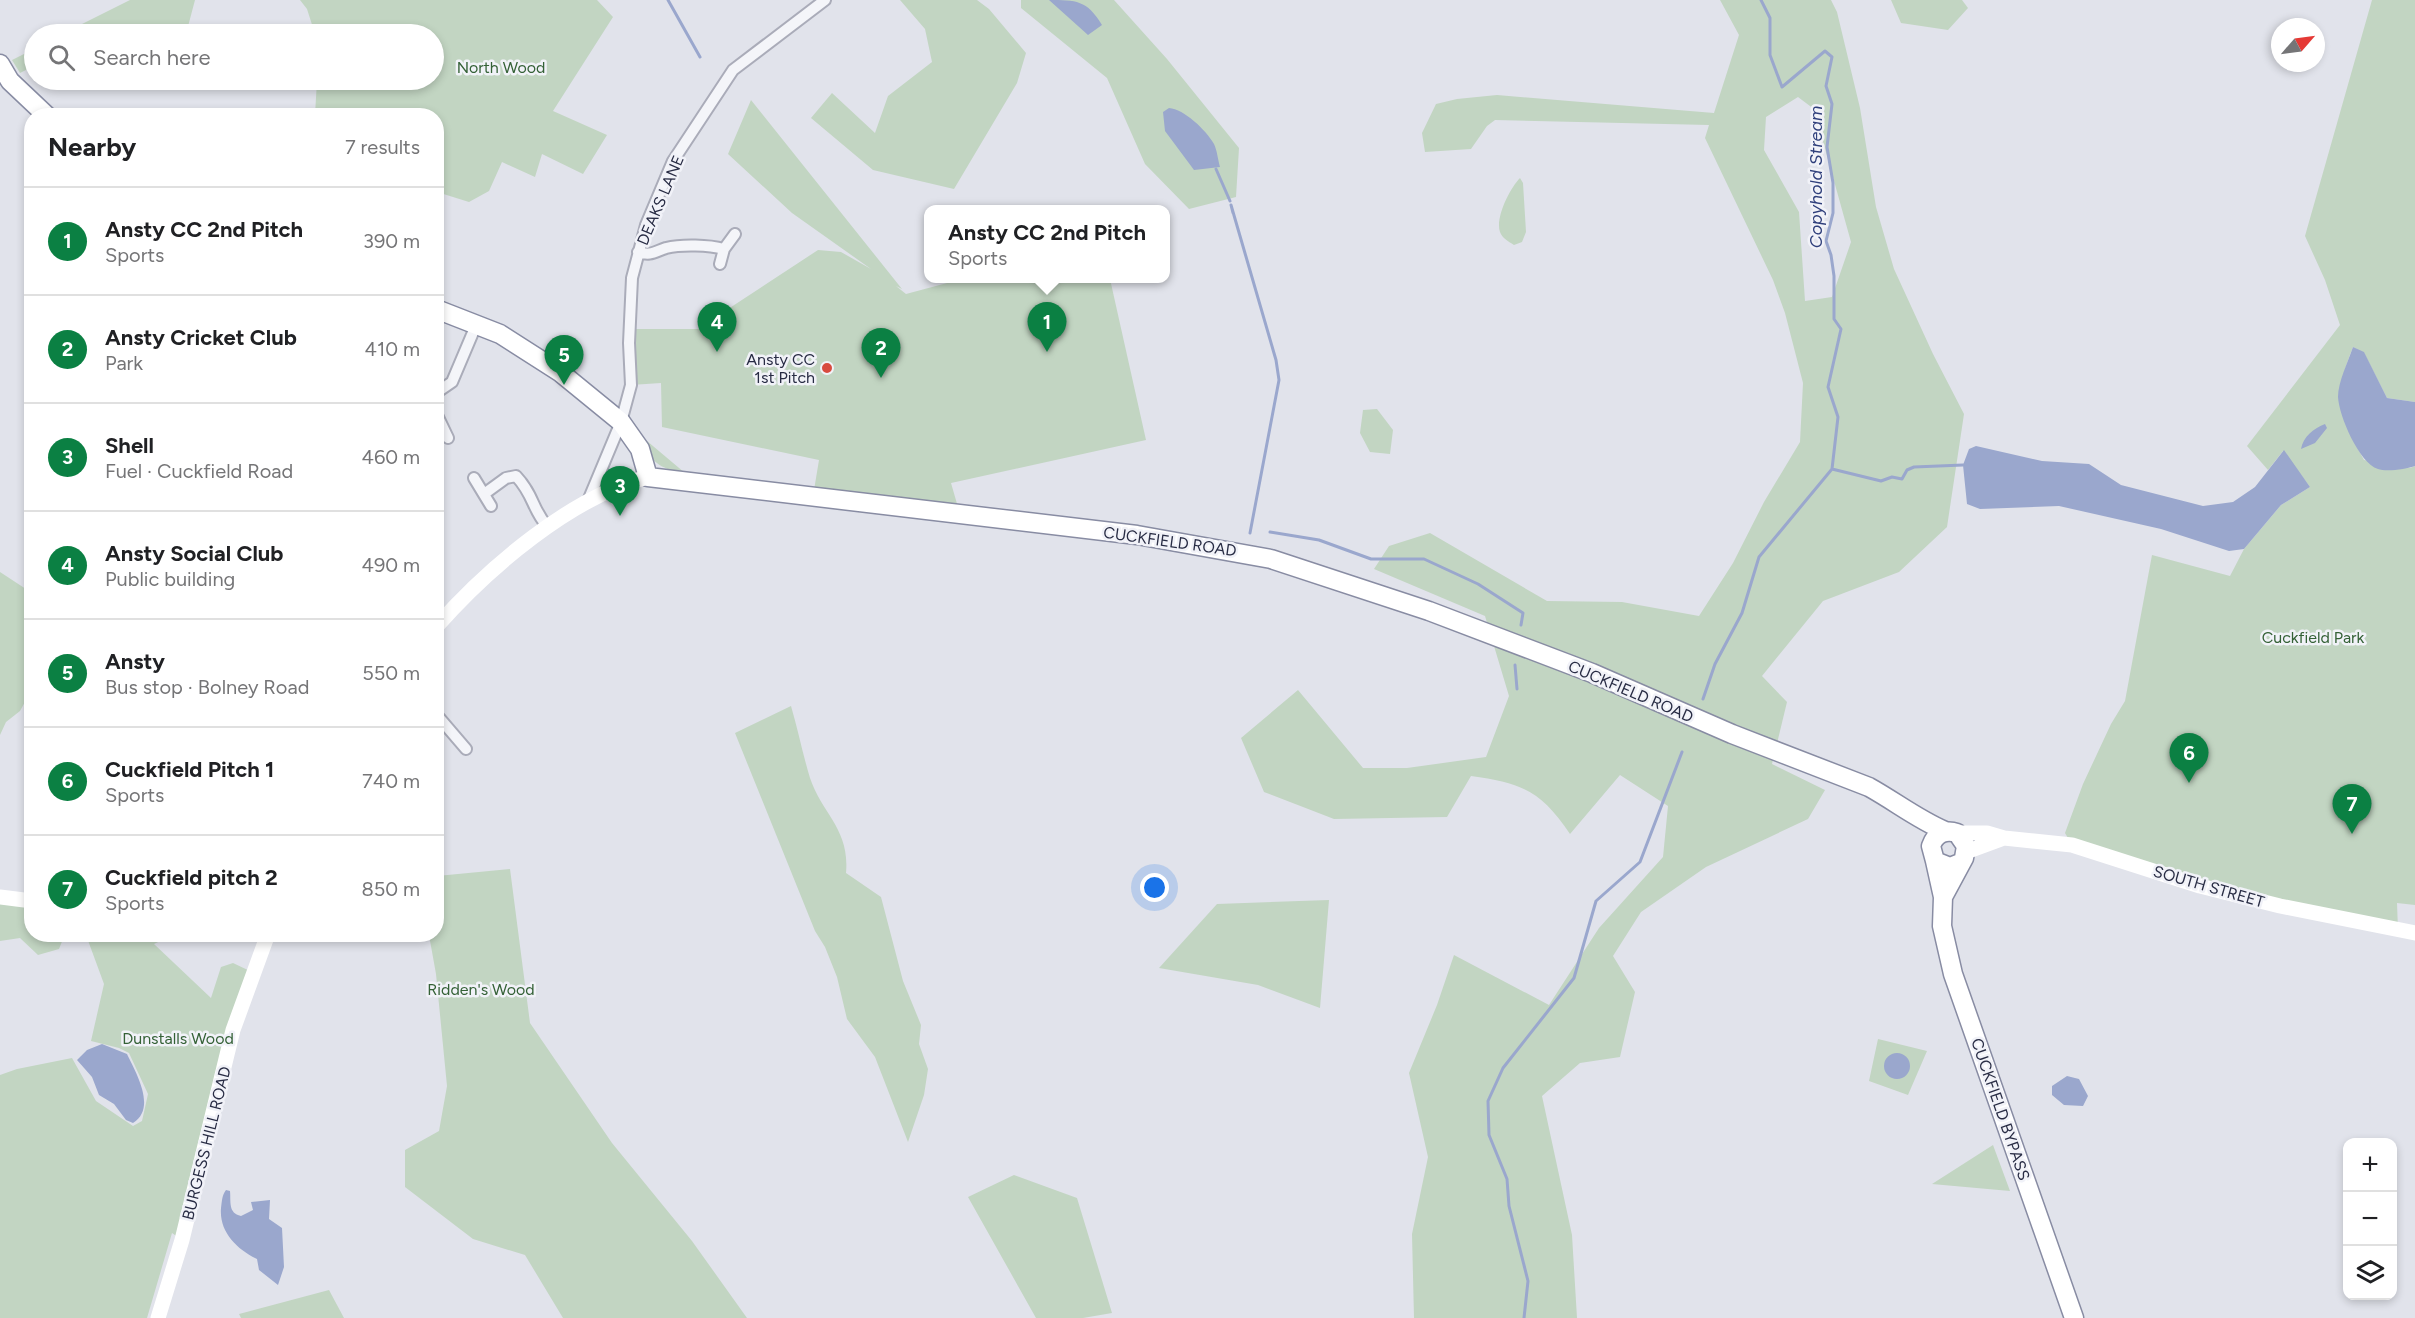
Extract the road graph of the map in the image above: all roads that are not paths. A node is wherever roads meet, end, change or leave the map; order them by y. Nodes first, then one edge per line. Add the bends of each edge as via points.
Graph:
1 (825, 0) edge
2 (0, 64) edge
3 (39, 108) edge
4 (735, 234) dead end
5 (724, 249) junction
6 (639, 252) junction
7 (720, 264) dead end
8 (444, 312) edge
9 (477, 323) junction
10 (444, 388) edge
11 (621, 422) junction
12 (444, 430) edge
13 (448, 438) dead end
14 (648, 477) junction
15 (474, 478) dead end
16 (484, 494) junction
17 (588, 501) junction
18 (491, 507) dead end
19 (547, 526) junction
20 (444, 619) edge
21 (444, 723) edge
22 (466, 749) dead end
23 (1907, 813) junction
24 (1951, 832) junction
25 (2004, 838) junction
26 (1933, 855) junction
27 (1963, 857) junction
28 (0, 897) edge
29 (1943, 897) junction
30 (24, 900) edge
31 (2415, 933) edge
32 (265, 942) edge
33 (158, 1318) edge
34 (2074, 1318) edge

1 - 6 street, DEAKS LANE via 733,70 674,161 646,225
2 - 3 highway via 10,81
4 - 5 street
5 - 6 street via 713,246 666,248 650,255
5 - 7 street
6 - 11 street, DEAKS LANE via 632,278 630,385
8 - 9 highway
9 - 10 street via 452,382
9 - 11 highway via 561,373
11 - 14 highway via 640,449
11 - 17 street, DEAKS LANE
12 - 13 street
14 - 17 main road, CUCKFIELD ROAD
14 - 23 highway, CUCKFIELD ROAD via 1137,535 1271,559 1429,611 1592,673 1732,734 1869,787
15 - 16 street
16 - 18 street
16 - 19 street via 506,478 516,476
17 - 19 main road, CUCKFIELD ROAD
19 - 20 main road, CUCKFIELD ROAD
21 - 22 street
23 - 24 highway, CUCKFIELD ROAD
23 - 26 highway, CUCKFIELD ROAD
24 - 25 main road, SOUTH STREET via 1988,833
24 - 26 highway via 1934,838
24 - 27 highway via 1964,841
25 - 27 main road, SOUTH STREET
25 - 31 main road, SOUTH STREET via 2072,845 2200,886
26 - 27 highway via 1950,867
26 - 29 highway, CUCKFIELD BYPASS
27 - 29 highway, CUCKFIELD BYPASS
28 - 30 main road
29 - 34 highway, CUCKFIELD BYPASS via 1942,926 1953,974
32 - 33 main road, BURGESS HILL ROAD via 233,1030 182,1240

